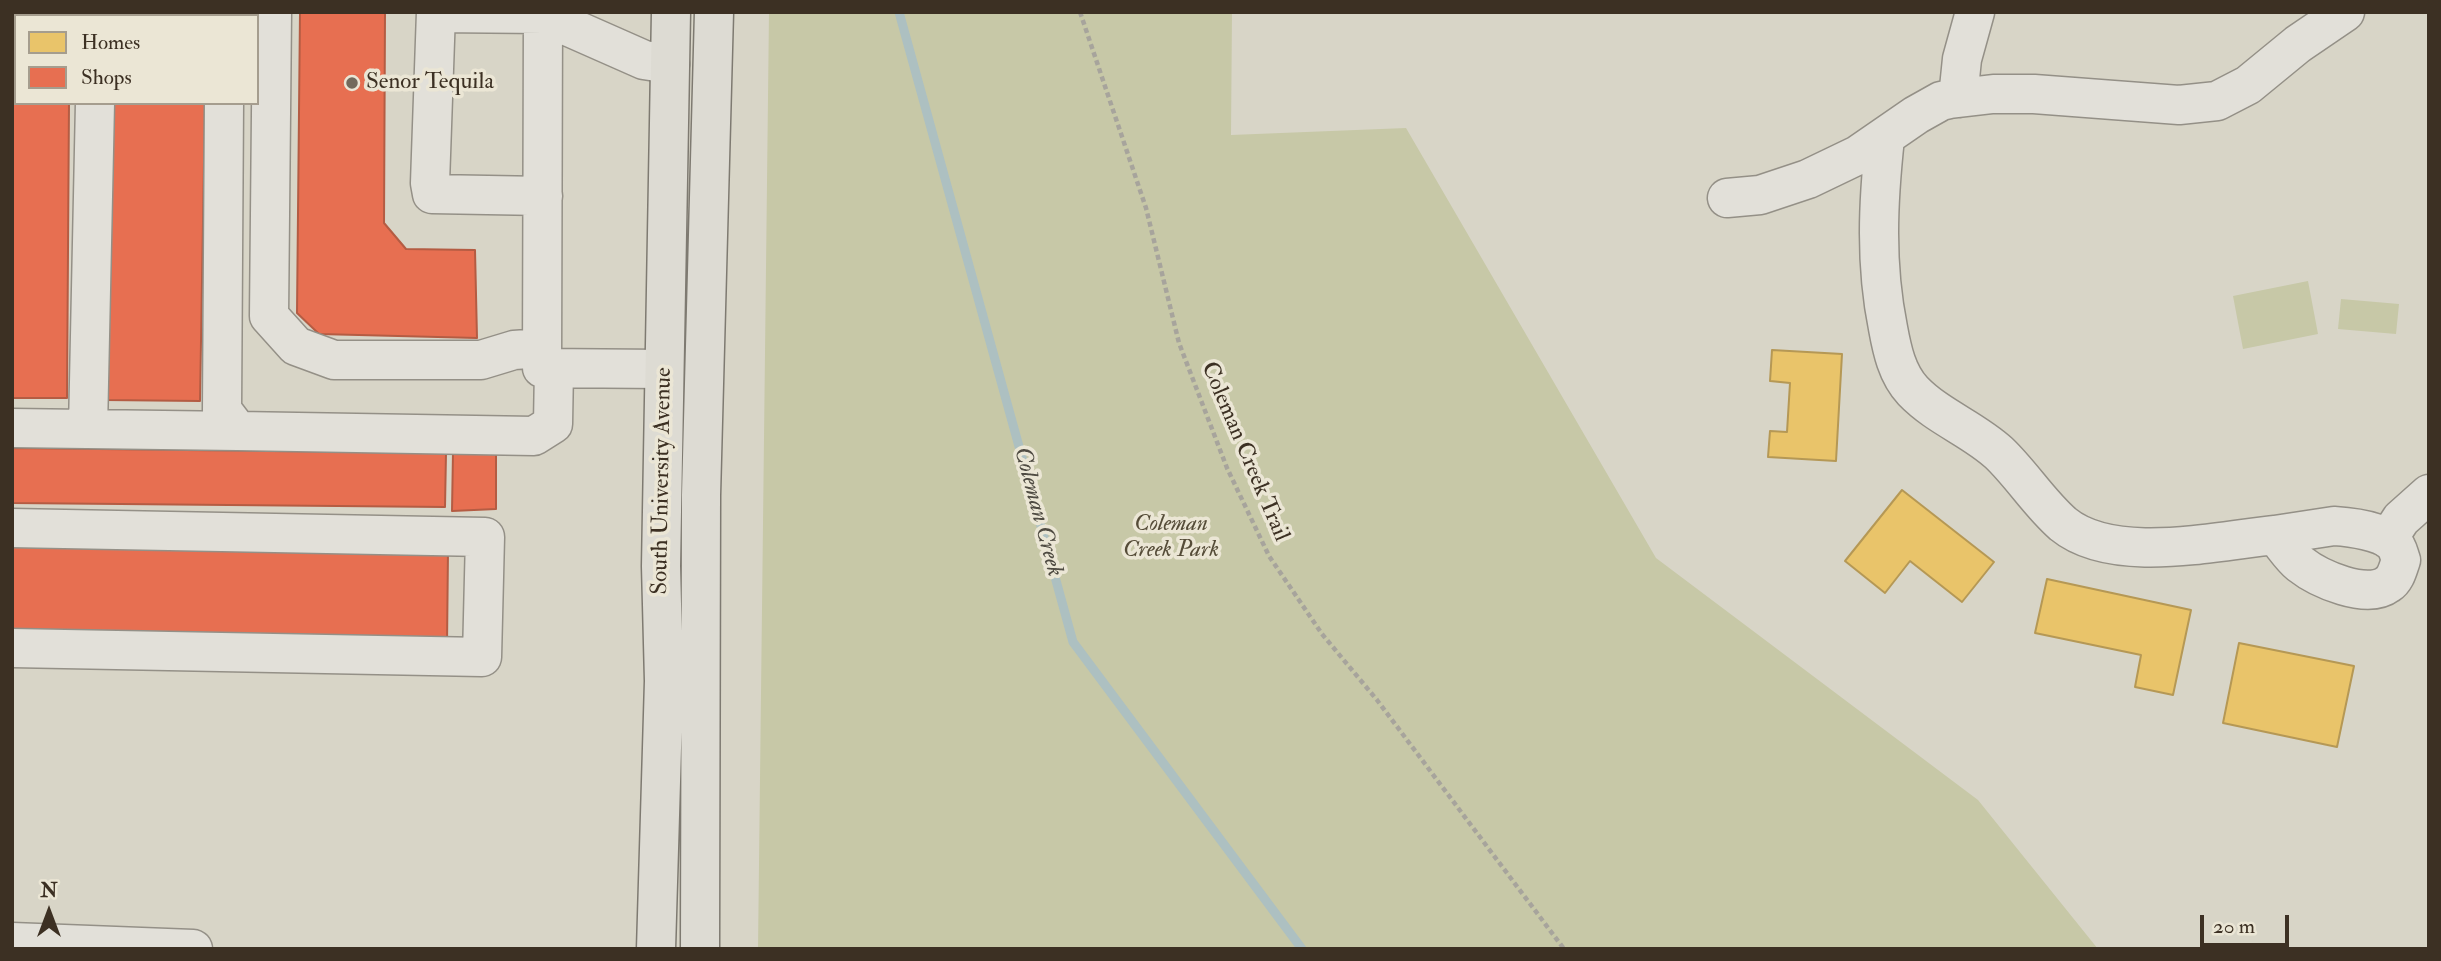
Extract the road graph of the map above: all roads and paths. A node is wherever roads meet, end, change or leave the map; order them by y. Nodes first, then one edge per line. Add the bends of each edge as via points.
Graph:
1 (272, 12) edge
2 (670, 12) edge
3 (714, 12) edge
4 (1080, 12) edge
5 (1975, 12) edge
6 (2345, 12) edge
7 (436, 13) edge
8 (553, 13) edge
9 (670, 64) junction
10 (1958, 98) junction
11 (95, 105) edge
12 (224, 105) edge
13 (1885, 138) junction
14 (543, 196) junction
15 (1727, 198) dead end
16 (548, 358) junction
17 (664, 369) junction
18 (12, 428) edge
19 (88, 429) junction
20 (238, 431) junction
21 (2429, 494) edge
22 (12, 528) edge
23 (2275, 535) junction
24 (2388, 539) junction
25 (12, 648) edge
26 (12, 942) edge
27 (193, 949) edge
28 (656, 949) edge
29 (700, 949) edge
30 (1563, 949) edge

1 - 16 street via 269,316 296,346 334,359 481,359 514,350
2 - 9 main road, South University Avenue
3 - 29 main road, South University Avenue via 701,495
4 - 30 path, Coleman Creek Trail via 1146,208 1179,343 1227,468 1269,556 1322,634 1377,700
5 - 10 street via 1962,59
6 - 10 street via 2248,85 2217,101 2179,105 2034,94
7 - 8 street
7 - 14 street via 432,194
8 - 9 street via 567,26 643,60
8 - 14 street
9 - 17 main road, South University Avenue
10 - 13 street via 1941,101
11 - 19 street
12 - 20 street via 222,411
13 - 15 street via 1808,179 1760,195
13 - 23 street via 1878,198 1881,289 1893,354 1911,390 1998,452 2063,523 2101,543 2166,547
14 - 16 street
16 - 17 street
16 - 20 street via 553,424 534,436
17 - 28 main road, South University Avenue via 664,681
18 - 19 street
19 - 20 street
21 - 24 street via 2400,519
22 - 25 street via 485,537 482,657
23 - 24 street via 2334,526 2355,527
23 - 24 street via 2311,572 2343,585 2377,590 2391,583 2400,560
26 - 27 street

